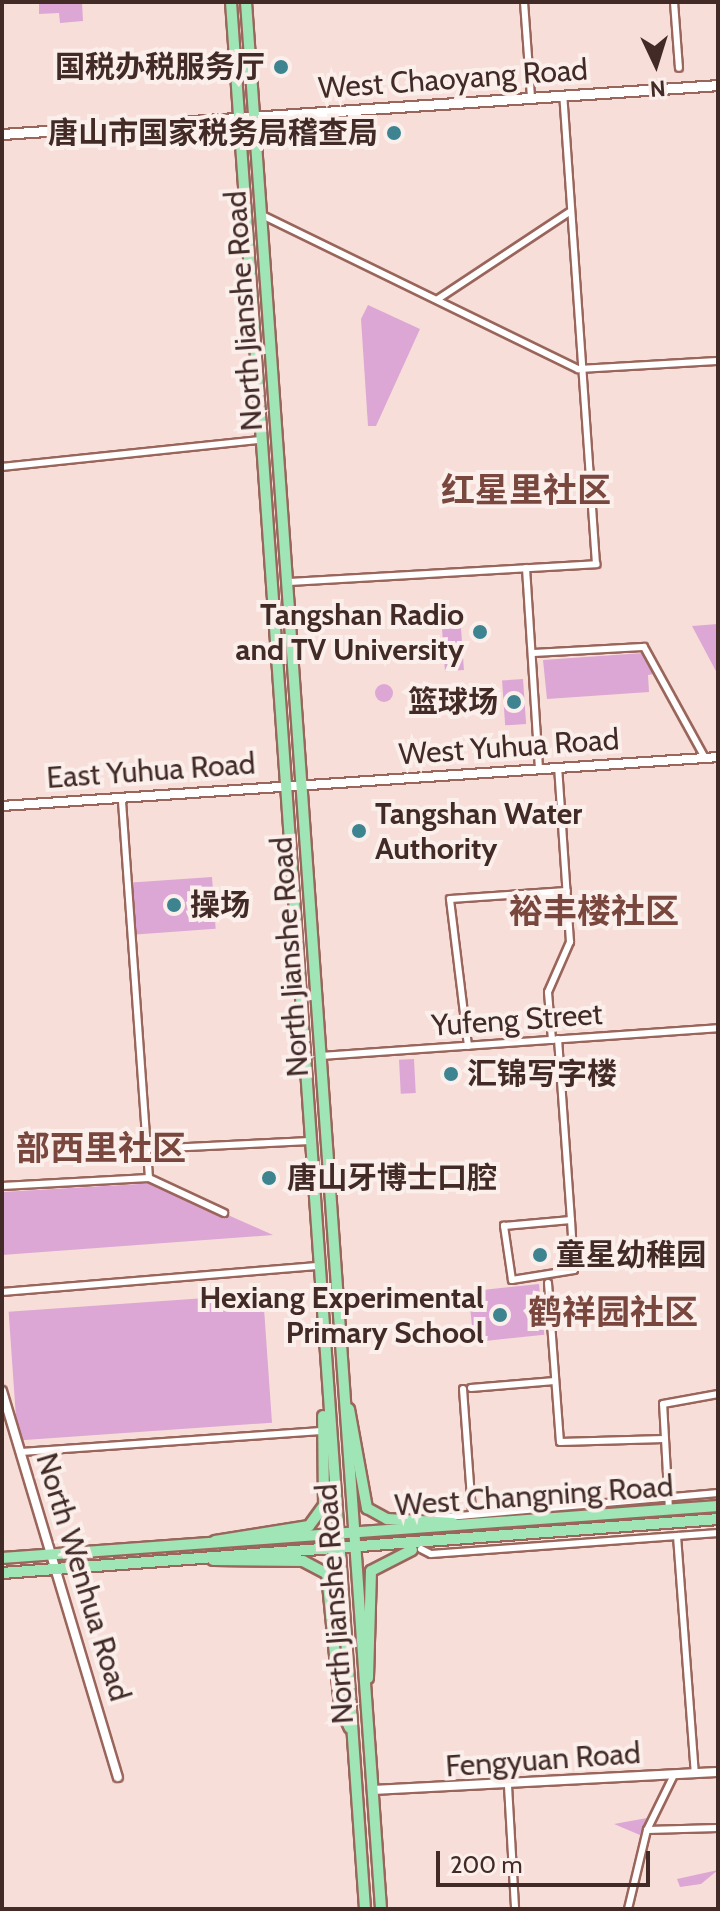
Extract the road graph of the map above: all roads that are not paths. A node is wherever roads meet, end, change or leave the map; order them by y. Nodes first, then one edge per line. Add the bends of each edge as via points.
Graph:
1 (231, 2) edge
2 (246, 2) edge
3 (524, 2) edge
4 (674, 2) edge
5 (679, 68) dead end
6 (718, 85) edge
7 (563, 96) junction
8 (531, 98) junction
9 (254, 117) junction
10 (238, 118) junction
11 (2, 134) edge
12 (571, 211) junction
13 (261, 214) junction
14 (438, 299) junction
15 (718, 361) edge
16 (582, 370) junction
17 (260, 440) junction
18 (2, 467) edge
19 (526, 568) junction
20 (288, 582) junction
21 (532, 653) junction
22 (718, 757) edge
23 (705, 758) junction
24 (558, 767) junction
25 (539, 768) junction
26 (303, 785) junction
27 (286, 786) junction
28 (122, 797) junction
29 (2, 806) edge
30 (567, 891) junction
31 (718, 1028) edge
32 (555, 1040) junction
33 (468, 1046) junction
34 (320, 1056) junction
35 (310, 1141) junction
36 (147, 1149) junction
37 (149, 1178) junction
38 (2, 1186) edge
39 (224, 1213) dead end
40 (571, 1220) junction
41 (317, 1266) junction
42 (548, 1283) dead end
43 (2, 1292) edge
44 (555, 1381) junction
45 (343, 1388) junction
46 (471, 1388) dead end
47 (463, 1389) dead end
48 (326, 1390) junction
49 (2, 1391) edge
50 (718, 1394) edge
51 (321, 1431) junction
52 (664, 1439) junction
53 (21, 1452) junction
54 (718, 1493) edge
55 (668, 1497) junction
56 (718, 1506) edge
57 (669, 1510) junction
58 (472, 1512) junction
59 (437, 1518) junction
60 (718, 1519) edge
61 (464, 1525) junction
62 (354, 1533) junction
63 (718, 1533) edge
64 (336, 1535) junction
65 (677, 1536) junction
66 (436, 1542) junction
67 (206, 1545) junction
68 (355, 1548) junction
69 (337, 1549) junction
70 (421, 1549) junction
71 (53, 1555) junction
72 (2, 1558) edge
73 (208, 1558) junction
74 (56, 1569) junction
75 (2, 1573) edge
76 (365, 1691) junction
77 (354, 1738) junction
78 (718, 1772) edge
79 (695, 1773) junction
80 (674, 1775) junction
81 (118, 1777) dead end
82 (508, 1786) junction
83 (372, 1790) junction
84 (718, 1828) edge
85 (647, 1830) junction
86 (365, 1909) edge
87 (381, 1909) edge
88 (515, 1909) edge
89 (628, 1909) edge

1 - 10 main road, North Jianshe Road
2 - 9 main road, North Jianshe Road
3 - 8 street
4 - 5 street
6 - 7 main road, West Chaoyang Road
7 - 8 main road, West Chaoyang Road
7 - 12 street
8 - 9 main road, West Chaoyang Road
9 - 10 main road, West Chaoyang Road
9 - 13 main road, North Jianshe Road
10 - 11 main road, West Chaoyang Road
10 - 17 main road, North Jianshe Road
12 - 14 street
12 - 16 street
13 - 14 street
13 - 20 main road, North Jianshe Road
14 - 16 street
15 - 16 street
16 - 19 street via 596,564
17 - 18 street
17 - 27 main road, North Jianshe Road
19 - 20 street
19 - 21 street
20 - 26 main road, North Jianshe Road
21 - 23 street via 644,647
21 - 25 street
22 - 23 street, West Yuhua Road
23 - 24 street, West Yuhua Road
24 - 25 street, West Yuhua Road
24 - 30 street
25 - 26 street, West Yuhua Road
26 - 27 street, East Yuhua Road
26 - 34 main road, North Jianshe Road
27 - 28 street, East Yuhua Road
27 - 35 main road, North Jianshe Road
28 - 29 street, East Yuhua Road
28 - 36 street
30 - 32 street via 570,942 548,992
30 - 33 street via 450,899
31 - 32 street, Yufeng Street
32 - 33 street, Yufeng Street
32 - 40 street
33 - 34 street, Yufeng Street
34 - 45 main road, North Jianshe Road
35 - 36 street
35 - 41 main road, North Jianshe Road
36 - 37 street
37 - 38 street
37 - 39 street
40 - 40 street via 504,1226 512,1280 574,1270
41 - 43 street
41 - 48 main road, North Jianshe Road
42 - 44 street
44 - 46 street
44 - 52 street via 560,1442 567,1446
45 - 59 main road via 367,1508 387,1519
45 - 62 main road, North Jianshe Road
47 - 58 street
48 - 51 main road
48 - 64 main road, North Jianshe Road
49 - 53 street, North Wenhua Road
50 - 52 street via 667,1399
51 - 53 street
51 - 67 main road via 324,1505 309,1526
52 - 55 street
53 - 71 street, North Wenhua Road
54 - 55 street, West Changning Road
55 - 57 street
55 - 58 street, West Changning Road
56 - 57 main road, West Changning Road
57 - 61 main road, West Changning Road
58 - 59 street, West Changning Road
59 - 61 main road
60 - 66 main road, West Changning Road
61 - 62 main road, West Changning Road
62 - 64 main road, West Changning Road
62 - 68 main road, North Jianshe Road
63 - 65 street, West Changning Road
64 - 67 main road, West Changning Road
64 - 69 main road, North Jianshe Road
65 - 70 street, West Changning Road via 431,1554
65 - 79 street
66 - 68 main road, West Changning Road
66 - 70 main road
67 - 71 main road
68 - 69 main road, West Changning Road
68 - 76 main road, North Jianshe Road
69 - 73 main road, West Changning Road
69 - 77 main road, North Jianshe Road
70 - 76 main road via 385,1558 371,1571 373,1652
71 - 72 main road
71 - 74 street, North Wenhua Road
73 - 74 main road
73 - 77 main road via 228,1565 303,1561 327,1574 340,1707
74 - 75 main road
74 - 81 street, North Wenhua Road
76 - 83 main road, North Jianshe Road
77 - 86 main road, North Jianshe Road
78 - 79 street, Fengyuan Road
79 - 80 street, Fengyuan Road
80 - 82 street, Fengyuan Road
80 - 85 street
82 - 83 street, Fengyuan Road
82 - 88 street
83 - 87 main road, North Jianshe Road
84 - 85 street
85 - 89 street

